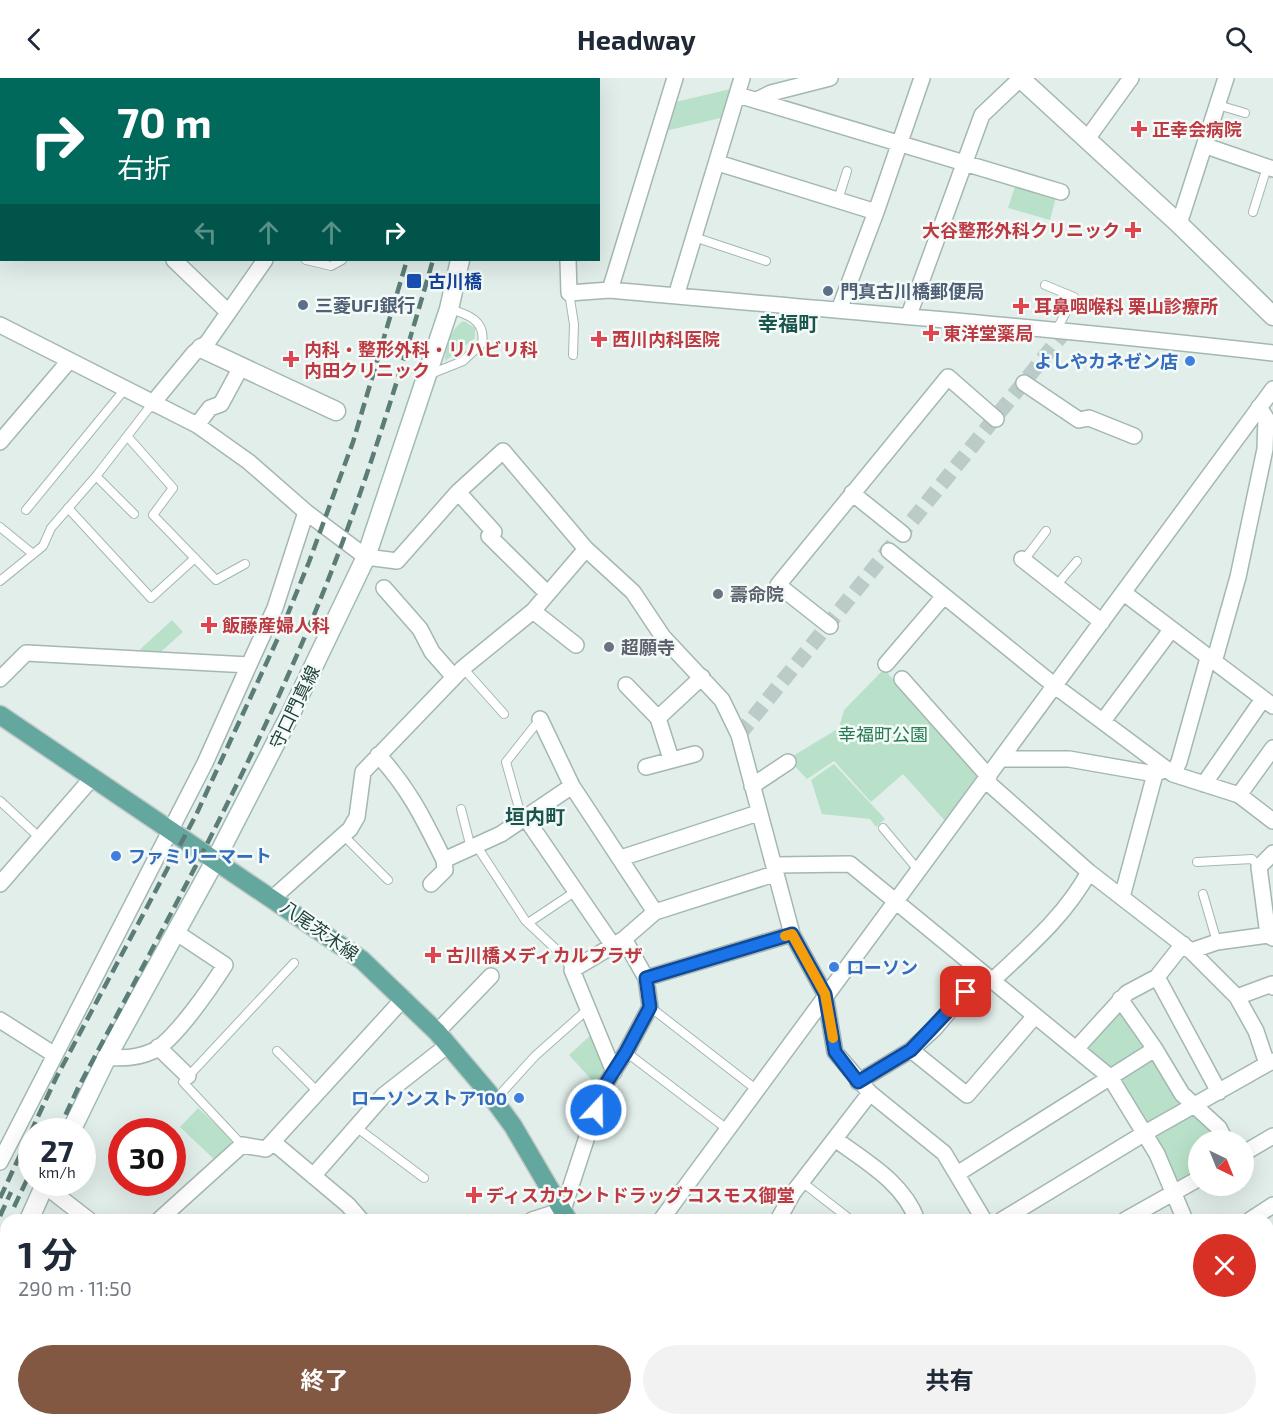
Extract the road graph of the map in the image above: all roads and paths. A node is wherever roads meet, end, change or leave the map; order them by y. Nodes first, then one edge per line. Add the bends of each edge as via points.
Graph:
1 (675, 78) edge
2 (742, 78) edge
3 (830, 78) edge
4 (922, 78) edge
5 (1021, 78) edge
6 (1131, 78) edge
7 (1226, 78) edge
8 (738, 94) junction
9 (757, 100) junction
10 (1218, 105) junction
11 (1245, 113) dead end
12 (1092, 132) dead end
13 (900, 143) junction
14 (1206, 146) junction
15 (718, 163) junction
16 (965, 163) junction
17 (1270, 168) edge
18 (847, 171) dead end
19 (1061, 192) dead end
20 (838, 200) junction
21 (876, 212) junction
22 (1253, 212) dead end
23 (1179, 224) junction
24 (694, 237) junction
25 (175, 261) edge
26 (264, 261) edge
27 (310, 261) edge
28 (340, 261) edge
29 (460, 261) edge
30 (568, 261) edge
31 (766, 261) dead end
32 (1045, 285) dead end
33 (610, 290) junction
34 (569, 293) junction
35 (676, 296) junction
36 (449, 309) junction
37 (838, 310) junction
38 (228, 312) junction
39 (909, 315) junction
40 (1273, 316) edge
41 (2, 329) edge
42 (1057, 329) junction
43 (201, 348) junction
44 (1273, 353) edge
45 (573, 355) dead end
46 (69, 362) junction
47 (241, 367) junction
48 (427, 376) junction
49 (1024, 383) dead end
50 (125, 389) junction
51 (1273, 389) edge
52 (152, 404) junction
53 (1260, 408) junction
54 (336, 411) dead end
55 (996, 419) dead end
56 (197, 425) junction
57 (127, 436) junction
58 (1134, 436) dead end
59 (0, 442) edge
60 (96, 476) junction
61 (458, 492) junction
62 (852, 493) junction
63 (68, 508) junction
64 (26, 510) dead end
65 (306, 512) junction
66 (134, 514) dead end
67 (0, 527) edge
68 (1046, 531) dead end
69 (903, 534) dead end
70 (586, 549) junction
71 (889, 551) dead end
72 (33, 554) junction
73 (366, 557) junction
74 (195, 558) junction
75 (1023, 559) joint
76 (1077, 561) dead end
77 (246, 564) dead end
78 (0, 581) edge
79 (1055, 587) junction
80 (384, 588) dead end
81 (547, 592) junction
82 (1124, 593) junction
83 (944, 596) junction
84 (533, 611) junction
85 (1102, 622) junction
86 (830, 626) dead end
87 (1171, 630) junction
88 (576, 645) dead end
89 (1211, 660) junction
90 (886, 664) dead end
91 (249, 665) junction
92 (458, 672) junction
93 (702, 677) junction
94 (0, 679) edge
95 (902, 679) dead end
96 (626, 685) dead end
97 (1055, 686) junction
98 (1268, 702) edge
99 (504, 714) dead end
100 (0, 715) edge
101 (658, 718) junction
102 (540, 719) joint
103 (1103, 721) junction
104 (1273, 748) edge
105 (695, 754) dead end
106 (378, 755) junction
107 (671, 759) junction
108 (1001, 759) junction
109 (788, 762) dead end
110 (646, 767) dead end
111 (1164, 772) junction
112 (92, 778) junction
113 (988, 779) junction
114 (1204, 784) junction
115 (572, 786) junction
116 (752, 786) junction
117 (1239, 795) junction
118 (0, 801) edge
119 (461, 809) dead end
120 (758, 813) junction
121 (524, 818) junction
122 (1273, 821) edge
123 (169, 828) junction
124 (883, 828) dead end
125 (343, 835) junction
126 (41, 839) junction
127 (474, 846) junction
128 (1273, 853) edge
129 (621, 858) junction
130 (444, 860) junction
131 (215, 861) junction
132 (1197, 862) dead end
133 (1259, 867) junction
134 (775, 869) junction
135 (919, 871) junction
136 (1089, 872) junction
137 (388, 880) dead end
138 (0, 884) edge
139 (431, 884) dead end
140 (576, 891) junction
141 (1203, 894) dead end
142 (274, 897) junction
143 (1122, 897) junction
144 (897, 902) junction
145 (655, 912) junction
146 (528, 923) junction
147 (177, 933) junction
148 (792, 934) junction
149 (1271, 936) edge
150 (1217, 942) junction
151 (619, 943) junction
152 (1187, 947) junction
153 (294, 963) dead end
154 (572, 970) junction
155 (491, 976) dead end
156 (987, 977) junction
157 (1157, 977) junction
158 (646, 978) junction
159 (1273, 987) edge
160 (825, 994) junction
161 (1237, 997) junction
162 (404, 998) junction
163 (1120, 999) junction
164 (650, 1007) junction
165 (588, 1009) junction
166 (1035, 1017) junction
167 (0, 1020) edge
168 (442, 1038) junction
169 (158, 1047) junction
170 (1076, 1049) junction
171 (1155, 1049) junction
172 (911, 1050) junction
173 (277, 1051) dead end
174 (626, 1052) junction
175 (55, 1055) junction
176 (107, 1057) junction
177 (1270, 1062) edge
178 (614, 1072) junction
179 (188, 1076) junction
180 (1110, 1077) junction
181 (858, 1082) junction
182 (757, 1090) junction
183 (318, 1092) junction
184 (1219, 1092) junction
185 (870, 1093) junction
186 (495, 1101) junction
187 (1194, 1105) junction
188 (77, 1118) edge
189 (356, 1127) junction
190 (727, 1129) junction
191 (1220, 1130) edge
192 (1145, 1133) junction
193 (1273, 1136) edge
194 (835, 1139) junction
195 (273, 1142) junction
196 (243, 1145) junction
197 (1254, 1147) edge
198 (0, 1162) edge
199 (957, 1174) junction
200 (313, 1176) junction
201 (424, 1178) dead end
202 (802, 1182) junction
203 (1188, 1184) edge
204 (1174, 1192) junction
205 (40, 1196) edge
206 (60, 1196) edge
207 (1273, 1205) edge
208 (32, 1214) edge
209 (82, 1214) edge
210 (166, 1214) edge
211 (354, 1214) edge
212 (564, 1214) edge
213 (565, 1214) edge
214 (665, 1214) edge
215 (782, 1214) edge
216 (843, 1214) edge
217 (914, 1214) edge
218 (980, 1214) edge
219 (1012, 1214) edge
220 (1136, 1214) edge
221 (1183, 1214) edge
222 (1259, 1214) edge

1 - 33 street
2 - 8 street
3 - 9 street
4 - 13 street
5 - 16 street via 982,115
5 - 23 main road
6 - 12 street
7 - 10 street
8 - 9 street
8 - 15 street
9 - 13 street
10 - 11 lane
10 - 14 street
13 - 16 street
13 - 21 street
14 - 17 street
14 - 23 street
15 - 20 street
15 - 24 street
16 - 19 street
16 - 39 street
17 - 22 lane
18 - 20 lane
20 - 21 street
21 - 37 street
23 - 40 main road
24 - 31 lane
24 - 35 street
25 - 38 street
26 - 38 street
27 - 28 lane via 331,266
29 - 36 main road, 守口門真線
30 - 34 street
32 - 42 lane via 1074,297
33 - 34 street
33 - 35 street
34 - 45 lane
35 - 37 street
36 - 48 main road, 守口門真線
36 - 48 lane via 472,317 482,327 482,343 463,361
37 - 39 street
38 - 43 street
39 - 42 street
41 - 46 street
42 - 44 street
43 - 47 main road
43 - 52 street
46 - 50 street
46 - 59 street
47 - 54 main road
47 - 56 street via 221,404 210,408
48 - 73 main road, 守口門真線
49 - 58 street via 1079,420 1089,418
50 - 52 street
50 - 64 lane
51 - 53 street
52 - 56 street
52 - 57 lane
53 - 82 street
53 - 89 street via 1266,418 1265,449 1238,577
55 - 62 street via 948,377
56 - 65 street via 249,462
57 - 60 lane
57 - 74 lane via 173,488 153,515
60 - 63 lane
60 - 66 lane
61 - 70 street via 503,451
61 - 73 street via 397,561
61 - 81 street via 494,532 489,536
62 - 69 street
62 - 86 street via 778,585
63 - 72 lane via 51,528 43,546
63 - 74 lane via 151,598
65 - 73 street
65 - 91 street via 275,608
67 - 72 lane
68 - 75 lane
70 - 81 street
70 - 93 street via 633,592 663,636
71 - 83 street
72 - 78 lane
73 - 131 main road, 守口門真線
74 - 77 lane via 216,580
75 - 79 street
76 - 79 lane
79 - 85 street
80 - 92 street via 420,629 432,652
81 - 84 street
82 - 85 street
82 - 87 street
83 - 90 street
83 - 97 street
84 - 88 street
84 - 92 street
85 - 97 street
87 - 89 street
87 - 103 street
89 - 98 street
89 - 111 street via 1179,762
91 - 94 street via 26,653
91 - 123 street via 205,763
92 - 99 lane
92 - 106 street
93 - 101 street
93 - 116 street via 722,700 739,735
95 - 113 street
96 - 101 street
97 - 103 street
97 - 108 street
98 - 114 street
100 - 112 main road, 八尾茨木線
101 - 107 street
102 - 115 street
102 - 121 lane via 506,762
103 - 111 street
104 - 117 street
105 - 107 street
106 - 125 street via 359,780 357,817
106 - 130 street via 415,801
107 - 110 street
108 - 111 street via 1069,759
108 - 113 street
109 - 116 street
111 - 114 street
111 - 143 street
112 - 123 main road, 八尾茨木線
112 - 126 street
113 - 135 street
113 - 136 street
114 - 117 street
115 - 121 street
115 - 129 street
116 - 120 street
117 - 122 street
118 - 126 lane
119 - 127 lane
120 - 129 street
120 - 134 street
121 - 127 street
121 - 140 street
123 - 131 main road, 八尾茨木線
123 - 175 street via 129,915
124 - 135 lane
125 - 137 lane
125 - 142 street
126 - 138 street
127 - 130 street
127 - 146 lane
128 - 133 street
129 - 145 street
130 - 139 street via 445,870
131 - 142 main road, 八尾茨木線
131 - 147 main road, 守口門真線
132 - 133 lane via 1252,859
133 - 149 street
134 - 144 street via 850,864
134 - 145 street
134 - 148 street
135 - 144 street
136 - 143 street
136 - 156 street via 1051,926
140 - 146 lane
140 - 151 street
141 - 150 lane
142 - 162 main road, 八尾茨木線 via 362,960
143 - 152 street
144 - 156 street
144 - 160 street
145 - 151 street
146 - 154 lane
147 - 169 street via 225,965 202,1002
147 - 176 main road, 守口門真線
148 - 158 street
148 - 160 street
149 - 150 street
150 - 152 street
151 - 154 street
151 - 158 street
152 - 157 street
152 - 161 street
153 - 179 lane
154 - 165 street
155 - 168 street
156 - 166 street
156 - 172 street
157 - 163 street
157 - 184 street
158 - 164 street
159 - 161 street via 1272,984
160 - 181 street via 835,1052
160 - 182 street
161 - 177 street
162 - 168 main road, 八尾茨木線
162 - 183 street
163 - 170 street
163 - 171 street
164 - 174 street
164 - 182 lane
165 - 178 street
165 - 186 lane via 535,1056
166 - 170 street
166 - 172 street via 967,1095
167 - 175 street
168 - 186 main road, 八尾茨木線
168 - 189 street
169 - 176 street via 126,1059
169 - 179 street
170 - 180 street
171 - 180 street
171 - 187 street via 1182,1094
172 - 181 street
173 - 183 lane
174 - 178 street
174 - 190 lane
175 - 198 street
176 - 188 main road, 守口門真線
177 - 184 street
178 - 213 street via 603,1088
179 - 196 lane via 183,1082
180 - 192 street
180 - 199 street
181 - 185 street
182 - 190 street
183 - 195 street
184 - 187 street
185 - 194 street
185 - 199 street via 944,1153
186 - 212 main road, 八尾茨木線
187 - 191 street
187 - 192 street
189 - 200 street
189 - 201 lane
190 - 214 street
192 - 204 street
192 - 219 street
193 - 197 street
194 - 202 street
194 - 217 street via 889,1179 906,1197
195 - 196 street via 266,1149
195 - 200 street
196 - 210 street
199 - 218 street
200 - 211 street
202 - 215 street
202 - 216 lane
203 - 204 street
204 - 220 street
204 - 221 street
205 - 208 main road
206 - 209 street
207 - 222 street

